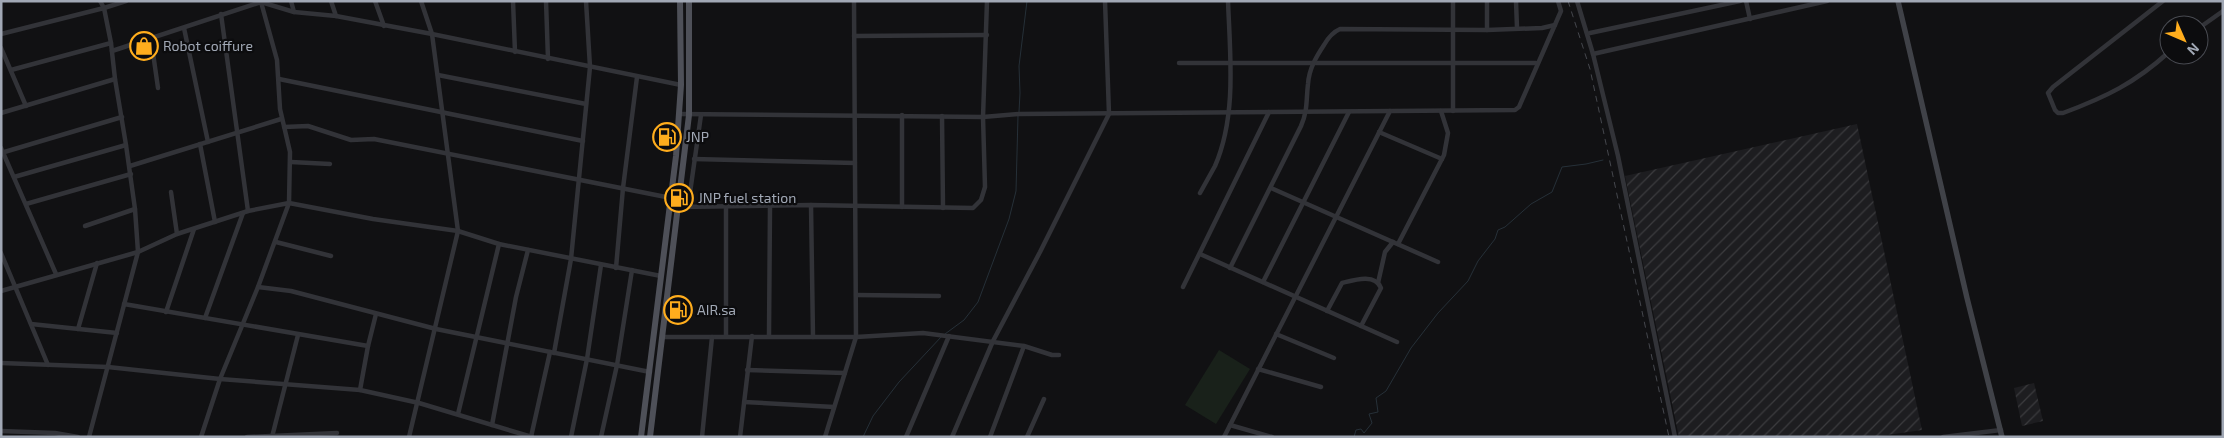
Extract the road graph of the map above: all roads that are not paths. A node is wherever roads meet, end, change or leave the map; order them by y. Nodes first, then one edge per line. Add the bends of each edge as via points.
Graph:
1 (100, 1) edge
2 (126, 1) edge
3 (291, 1) edge
4 (331, 1) edge
5 (375, 1) edge
6 (421, 1) edge
7 (513, 1) edge
8 (546, 1) edge
9 (586, 1) edge
10 (680, 1) edge
11 (689, 1) edge
12 (854, 1) edge
13 (987, 1) edge
14 (1105, 1) edge
15 (1228, 1) edge
16 (1453, 1) edge
17 (1487, 1) edge
18 (1516, 1) edge
19 (1558, 1) edge
20 (1577, 1) edge
21 (1740, 1) edge
22 (1746, 1) edge
23 (1827, 1) edge
24 (1898, 1) edge
25 (2163, 1) edge
26 (261, 2) edge
27 (104, 8) junction
28 (2223, 10) edge
29 (294, 12) junction
30 (221, 14) junction
31 (336, 16) junction
32 (1750, 19) junction
33 (2209, 20) edge
34 (1554, 25) junction
35 (384, 26) junction
36 (184, 28) junction
37 (1517, 28) junction
38 (1453, 30) junction
39 (1487, 30) junction
40 (1590, 33) dead end
41 (1, 34) edge
42 (432, 34) junction
43 (987, 35) junction
44 (854, 36) junction
45 (151, 39) junction
46 (111, 43) junction
47 (1, 48) edge
48 (112, 51) junction
49 (515, 52) junction
50 (1593, 54) junction
51 (548, 58) junction
52 (2159, 61) edge
53 (1179, 63) dead end
54 (1230, 63) junction
55 (1313, 63) junction
56 (1453, 63) junction
57 (1536, 63) junction
58 (590, 67) junction
59 (11, 70) junction
60 (438, 75) junction
61 (637, 76) junction
62 (115, 79) junction
63 (279, 79) junction
64 (681, 85) junction
65 (158, 88) dead end
66 (586, 104) junction
67 (26, 106) junction
68 (1390, 111) junction
69 (1441, 111) junction
70 (1453, 111) junction
71 (444, 112) junction
72 (1269, 112) junction
73 (1307, 112) junction
74 (1349, 112) junction
75 (1, 113) edge
76 (1227, 113) junction
77 (679, 114) junction
78 (1109, 114) junction
79 (689, 115) junction
80 (701, 115) junction
81 (856, 115) junction
82 (902, 116) junction
83 (942, 116) junction
84 (122, 117) junction
85 (983, 117) junction
86 (281, 119) junction
87 (284, 127) junction
88 (1379, 132) junction
89 (238, 133) junction
90 (583, 141) junction
91 (208, 142) junction
92 (200, 144) junction
93 (126, 145) junction
94 (2, 151) edge
95 (448, 153) junction
96 (694, 159) junction
97 (1442, 159) junction
98 (292, 162) junction
99 (855, 163) junction
100 (330, 164) dead end
101 (130, 166) junction
102 (131, 174) junction
103 (14, 177) junction
104 (579, 180) junction
105 (623, 188) junction
106 (1271, 188) junction
107 (171, 192) dead end
108 (1200, 193) dead end
109 (671, 198) junction
110 (1304, 202) junction
111 (289, 203) junction
112 (26, 204) junction
113 (811, 205) junction
114 (726, 206) junction
115 (770, 206) junction
116 (855, 206) junction
117 (679, 207) junction
118 (688, 207) junction
119 (902, 207) junction
120 (943, 208) junction
121 (135, 210) junction
122 (246, 212) junction
123 (1336, 216) junction
124 (214, 222) junction
125 (85, 226) dead end
126 (194, 229) junction
127 (458, 232) junction
128 (177, 234) junction
129 (276, 242) junction
130 (1396, 243) junction
131 (499, 244) junction
132 (528, 250) junction
133 (138, 252) junction
134 (1, 253) edge
135 (1200, 254) junction
136 (331, 256) dead end
137 (571, 259) junction
138 (1438, 262) dead end
139 (97, 263) junction
140 (601, 265) junction
141 (616, 268) junction
142 (1230, 268) junction
143 (632, 270) junction
144 (56, 274) junction
145 (661, 276) junction
146 (1263, 282) junction
147 (1378, 283) junction
148 (15, 285) junction
149 (258, 287) junction
150 (1183, 287) dead end
151 (1, 291) edge
152 (856, 295) junction
153 (939, 296) dead end
154 (1295, 297) junction
155 (124, 304) junction
156 (1327, 311) junction
157 (166, 312) junction
158 (376, 314) junction
159 (205, 318) junction
160 (30, 324) junction
161 (243, 325) junction
162 (1361, 326) junction
163 (78, 329) junction
164 (436, 329) junction
165 (117, 332) junction
166 (1276, 334) junction
167 (298, 335) junction
168 (726, 336) junction
169 (752, 336) junction
170 (769, 336) junction
171 (813, 336) junction
172 (949, 336) junction
173 (477, 337) junction
174 (662, 337) junction
175 (712, 337) junction
176 (856, 337) junction
177 (992, 341) junction
178 (1397, 342) dead end
179 (507, 344) junction
180 (368, 346) junction
181 (1024, 346) junction
182 (552, 352) junction
183 (1059, 354) dead end
184 (1334, 358) dead end
185 (587, 359) junction
186 (1, 363) edge
187 (48, 365) junction
188 (617, 365) junction
189 (108, 367) junction
190 (747, 370) junction
191 (1258, 370) junction
192 (650, 372) junction
193 (845, 372) junction
194 (220, 380) junction
195 (286, 383) junction
196 (1321, 387) dead end
197 (360, 390) junction
198 (1044, 399) dead end
199 (744, 402) junction
200 (418, 403) junction
201 (834, 407) junction
202 (458, 414) junction
203 (1230, 424) junction
204 (492, 425) junction
205 (2000, 430) junction
206 (1, 431) edge
207 (336, 433) dead end
208 (272, 436) edge
209 (78, 437) edge
210 (89, 437) edge
211 (201, 437) edge
212 (246, 437) edge
213 (409, 437) edge
214 (531, 437) edge
215 (571, 437) edge
216 (601, 437) edge
217 (641, 437) edge
218 (650, 437) edge
219 (702, 437) edge
220 (740, 437) edge
221 (825, 437) edge
222 (906, 437) edge
223 (952, 437) edge
224 (990, 437) edge
225 (1027, 437) edge
226 (1224, 437) edge
227 (1272, 437) edge
228 (1676, 437) edge
229 (1943, 437) edge
230 (2002, 437) edge

1 - 27 street
2 - 27 street
3 - 29 street
4 - 31 street
5 - 35 street
6 - 42 street
7 - 49 street
8 - 51 street
9 - 58 street
10 - 64 main road
11 - 79 main road
12 - 44 street
13 - 43 street
14 - 78 street
15 - 54 street
16 - 38 street
17 - 39 street
18 - 37 street
19 - 34 street via 1561,11
20 - 50 street
21 - 40 street
22 - 32 street
23 - 32 street
24 - 205 street
25 - 52 street via 2048,94 2055,110 2063,113 2122,88
26 - 29 street
26 - 30 street
26 - 63 street
27 - 41 street
27 - 46 street
28 - 33 street
29 - 31 street
30 - 36 street
30 - 89 street
31 - 35 street
32 - 50 street
34 - 37 street
34 - 57 street
35 - 42 street
36 - 45 street
36 - 91 street
37 - 39 street
38 - 39 street
38 - 55 street via 1340,29 1326,41
38 - 56 street
42 - 49 street
42 - 60 street
43 - 44 street
43 - 85 street
44 - 81 street
45 - 48 street
45 - 65 street
46 - 48 street
46 - 59 street
47 - 59 street
48 - 62 street
49 - 51 street
50 - 228 street via 1618,156
51 - 58 street
53 - 54 street
54 - 55 street
54 - 76 street
55 - 56 street
55 - 73 street
56 - 57 street
56 - 70 street
57 - 70 street via 1518,109
58 - 61 street
58 - 66 street
59 - 67 street
60 - 66 street
60 - 71 street
61 - 64 street
61 - 105 street
62 - 67 street
62 - 84 street
63 - 71 street
63 - 86 street via 277,90
64 - 77 main road
66 - 90 street
67 - 75 street
68 - 69 street
68 - 74 street
68 - 88 street
69 - 70 street
69 - 97 street via 1448,134
71 - 90 street
71 - 95 street
72 - 73 street
72 - 76 street
72 - 135 street
73 - 74 street
73 - 106 street
74 - 110 street
76 - 78 street
76 - 108 street via 1215,166
77 - 79 street
77 - 109 main road
78 - 85 street
78 - 177 street
79 - 80 street
79 - 117 main road
80 - 81 street
80 - 96 street
81 - 82 street
81 - 99 street
82 - 83 street
82 - 119 street
83 - 85 street
83 - 120 street
84 - 93 street
84 - 94 street
85 - 120 street via 984,187 981,200 970,209
86 - 87 street
86 - 89 street
87 - 95 street via 308,126 352,140 374,138
87 - 98 street
88 - 97 street
88 - 123 street
89 - 91 street
89 - 122 street
90 - 104 street
91 - 92 street
92 - 101 street
92 - 124 street
93 - 101 street
93 - 103 street
94 - 103 street
95 - 104 street
95 - 127 street
96 - 99 street
96 - 118 street
97 - 130 street
98 - 100 street
98 - 111 street
99 - 116 street
101 - 102 street
102 - 112 street
102 - 121 street
103 - 112 street
104 - 105 street
104 - 137 street
105 - 109 street
105 - 141 street
106 - 110 street
106 - 142 street
107 - 128 street
109 - 145 main road
110 - 123 street
110 - 146 street
111 - 122 street
111 - 127 street
111 - 129 street
112 - 144 street
113 - 115 street
113 - 116 street
113 - 171 street
114 - 115 street
114 - 118 street
114 - 168 street
115 - 170 street
116 - 119 street
116 - 152 street
117 - 118 street
117 - 174 main road
119 - 120 street
121 - 125 street
121 - 133 street
122 - 124 street
122 - 159 street
123 - 130 street
123 - 154 street
124 - 126 street
126 - 128 street
126 - 157 street
127 - 131 street
127 - 164 street
128 - 133 street
129 - 136 street
129 - 149 street
130 - 138 street
130 - 147 street via 1385,252
131 - 132 street
131 - 173 street
132 - 137 street
132 - 179 street
133 - 139 street
133 - 155 street
134 - 148 street
135 - 142 street
135 - 150 street
137 - 140 street
137 - 182 street
139 - 144 street
139 - 163 street
140 - 141 street
140 - 185 street
141 - 143 street
142 - 146 street
143 - 145 street
143 - 188 street
144 - 148 street
145 - 192 main road
146 - 154 street
147 - 156 street via 1368,278 1342,284
147 - 162 street via 1381,288
148 - 151 street
148 - 160 street
149 - 158 street via 291,291
149 - 161 street
152 - 153 street
152 - 176 street
154 - 156 street
154 - 166 street
155 - 157 street
155 - 165 street
156 - 162 street
157 - 159 street
158 - 164 street
158 - 180 street
159 - 161 street
160 - 163 street
160 - 187 street
161 - 167 street
161 - 194 street
162 - 178 street
163 - 165 street
164 - 173 street
164 - 200 street
165 - 189 street
166 - 184 street
166 - 191 street
167 - 180 street
167 - 195 street
168 - 169 street
168 - 175 street
169 - 170 street
169 - 190 street
170 - 171 street
171 - 176 street
172 - 176 street via 923,333
172 - 177 street
172 - 222 street
173 - 179 street
173 - 202 street
174 - 175 street
174 - 218 main road
175 - 219 street
176 - 193 street
177 - 181 street
177 - 223 street
179 - 182 street
179 - 204 street
180 - 197 street
181 - 183 street via 1052,355
181 - 224 street
182 - 185 street
182 - 214 street
185 - 188 street
185 - 215 street
186 - 187 street
187 - 189 street
188 - 192 street
188 - 216 street
189 - 194 street
189 - 210 street
190 - 193 street
190 - 199 street
191 - 196 street
191 - 203 street
192 - 217 main road
193 - 201 street
194 - 195 street
194 - 211 street
195 - 197 street
195 - 208 street
197 - 200 street
198 - 225 street
199 - 201 street
199 - 220 street
200 - 202 street
200 - 213 street
201 - 221 street
202 - 204 street
203 - 226 street
203 - 227 street
204 - 214 street
205 - 229 street
205 - 230 street
206 - 209 street
207 - 208 street
208 - 212 street

